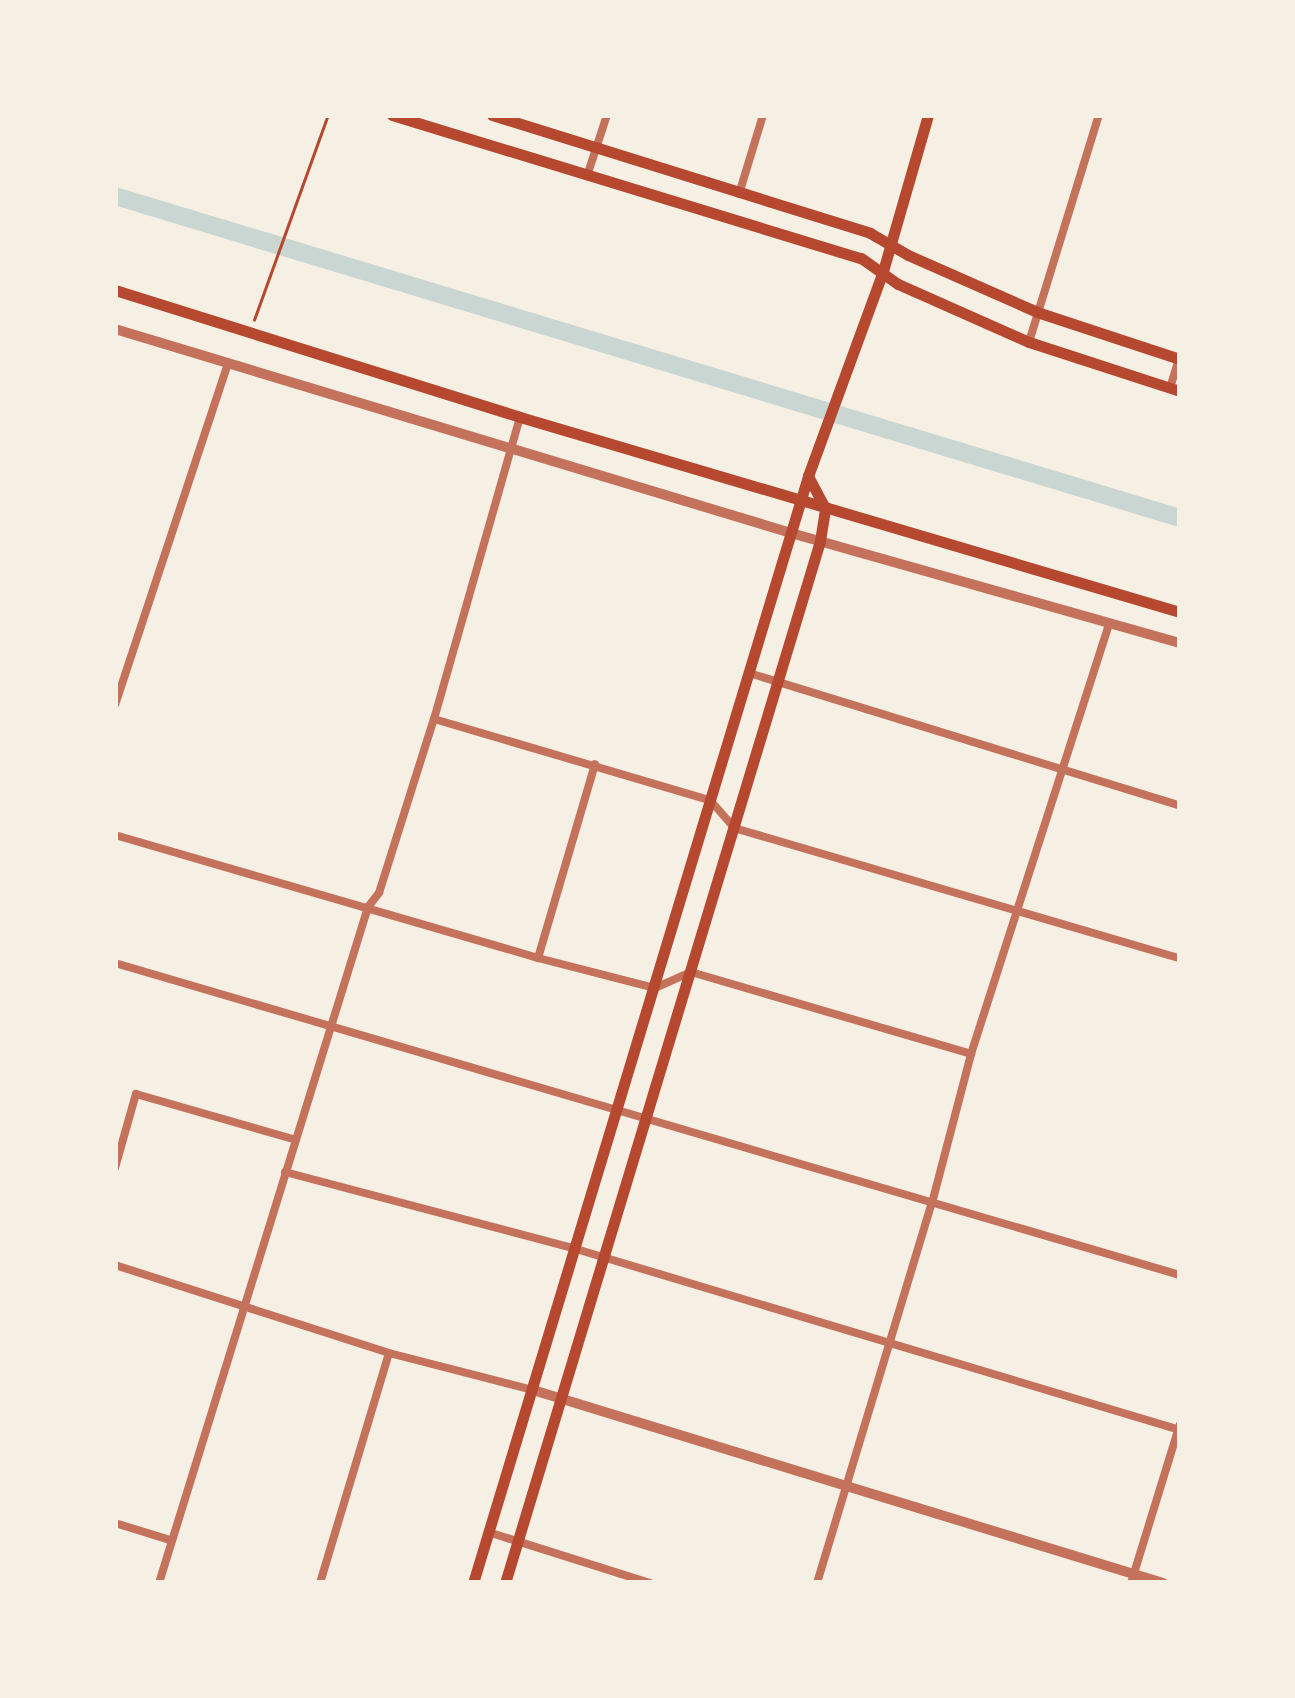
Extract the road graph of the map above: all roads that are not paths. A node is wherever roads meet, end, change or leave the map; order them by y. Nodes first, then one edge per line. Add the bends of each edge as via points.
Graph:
1 (392, 115) edge
2 (492, 115) edge
3 (606, 115) edge
4 (762, 115) edge
5 (928, 115) edge
6 (1099, 115) edge
7 (597, 147) junction
8 (588, 172) junction
9 (739, 194) junction
10 (890, 244) junction
11 (883, 271) junction
12 (115, 290) edge
13 (1038, 312) junction
14 (115, 329) edge
15 (1029, 342) junction
16 (1180, 357) edge
17 (228, 363) junction
18 (1175, 389) edge
19 (520, 417) junction
20 (511, 448) junction
21 (808, 476) junction
22 (801, 501) junction
23 (825, 508) junction
24 (791, 533) junction
25 (820, 541) junction
26 (1180, 612) edge
27 (1108, 623) junction
28 (1180, 644) edge
29 (749, 673) junction
30 (777, 682) junction
31 (115, 705) edge
32 (434, 719) junction
33 (595, 764) junction
34 (1063, 770) junction
35 (710, 800) junction
36 (1180, 806) edge
37 (734, 828) junction
38 (115, 835) edge
39 (368, 907) junction
40 (1020, 908) junction
41 (538, 958) junction
42 (1180, 958) edge
43 (115, 962) edge
44 (691, 972) junction
45 (655, 988) junction
46 (331, 1029) junction
47 (971, 1054) junction
48 (616, 1110) junction
49 (646, 1116) junction
50 (296, 1140) junction
51 (115, 1168) edge
52 (285, 1172) junction
53 (932, 1203) junction
54 (576, 1249) junction
55 (604, 1257) junction
56 (115, 1265) edge
57 (1180, 1275) edge
58 (242, 1308) junction
59 (889, 1343) junction
60 (389, 1353) junction
61 (534, 1390) junction
62 (561, 1398) junction
63 (1180, 1428) edge
64 (845, 1484) junction
65 (115, 1522) edge
66 (488, 1532) junction
67 (170, 1540) junction
68 (518, 1542) junction
69 (1132, 1578) edge
70 (158, 1583) edge
71 (320, 1583) edge
72 (473, 1583) edge
73 (505, 1583) edge
74 (650, 1583) edge
75 (817, 1583) edge
76 (1164, 1583) edge

1 - 8 main road
2 - 7 main road
3 - 7 street
4 - 9 street
5 - 10 main road
6 - 13 street
7 - 8 street
7 - 9 main road
8 - 11 main road via 861,258
9 - 10 main road
10 - 11 main road
10 - 13 main road
11 - 15 main road via 898,284
11 - 21 main road
12 - 19 main road
13 - 15 street
13 - 16 main road
14 - 17 street
15 - 18 main road
16 - 18 street
17 - 20 street
17 - 31 street
19 - 20 street
19 - 22 main road
20 - 24 street
20 - 32 street
21 - 22 main road
21 - 23 main road
22 - 23 main road
22 - 24 main road
23 - 25 main road
23 - 26 main road
24 - 25 street
24 - 29 main road
25 - 27 street
25 - 30 main road
27 - 28 street
27 - 34 street
29 - 30 street
29 - 35 main road
30 - 34 street
30 - 37 main road
32 - 33 street
32 - 39 street
33 - 35 street
33 - 41 street
34 - 36 street
34 - 40 street
35 - 37 street
35 - 45 main road
37 - 40 street
37 - 44 main road
38 - 39 street
39 - 41 street
39 - 46 street
40 - 42 street
40 - 47 street
41 - 45 street
43 - 46 street
44 - 45 street
44 - 47 street
44 - 49 main road
45 - 48 main road
46 - 48 street
46 - 50 street
47 - 53 street
48 - 49 street
48 - 54 main road
49 - 53 street
49 - 55 main road
50 - 51 street via 136,1094
50 - 52 street
52 - 54 street
52 - 58 street
53 - 57 street
53 - 59 street
54 - 55 street
54 - 61 main road
55 - 59 street
55 - 62 main road
56 - 58 street
58 - 60 street
58 - 67 street
59 - 63 street
59 - 64 street
60 - 61 street
60 - 71 street
61 - 62 street
61 - 66 main road
62 - 64 street
62 - 68 main road
63 - 69 street
64 - 69 street
64 - 75 street
65 - 67 street
66 - 68 street
66 - 72 main road
67 - 70 street
68 - 73 main road
68 - 74 street
69 - 76 street

